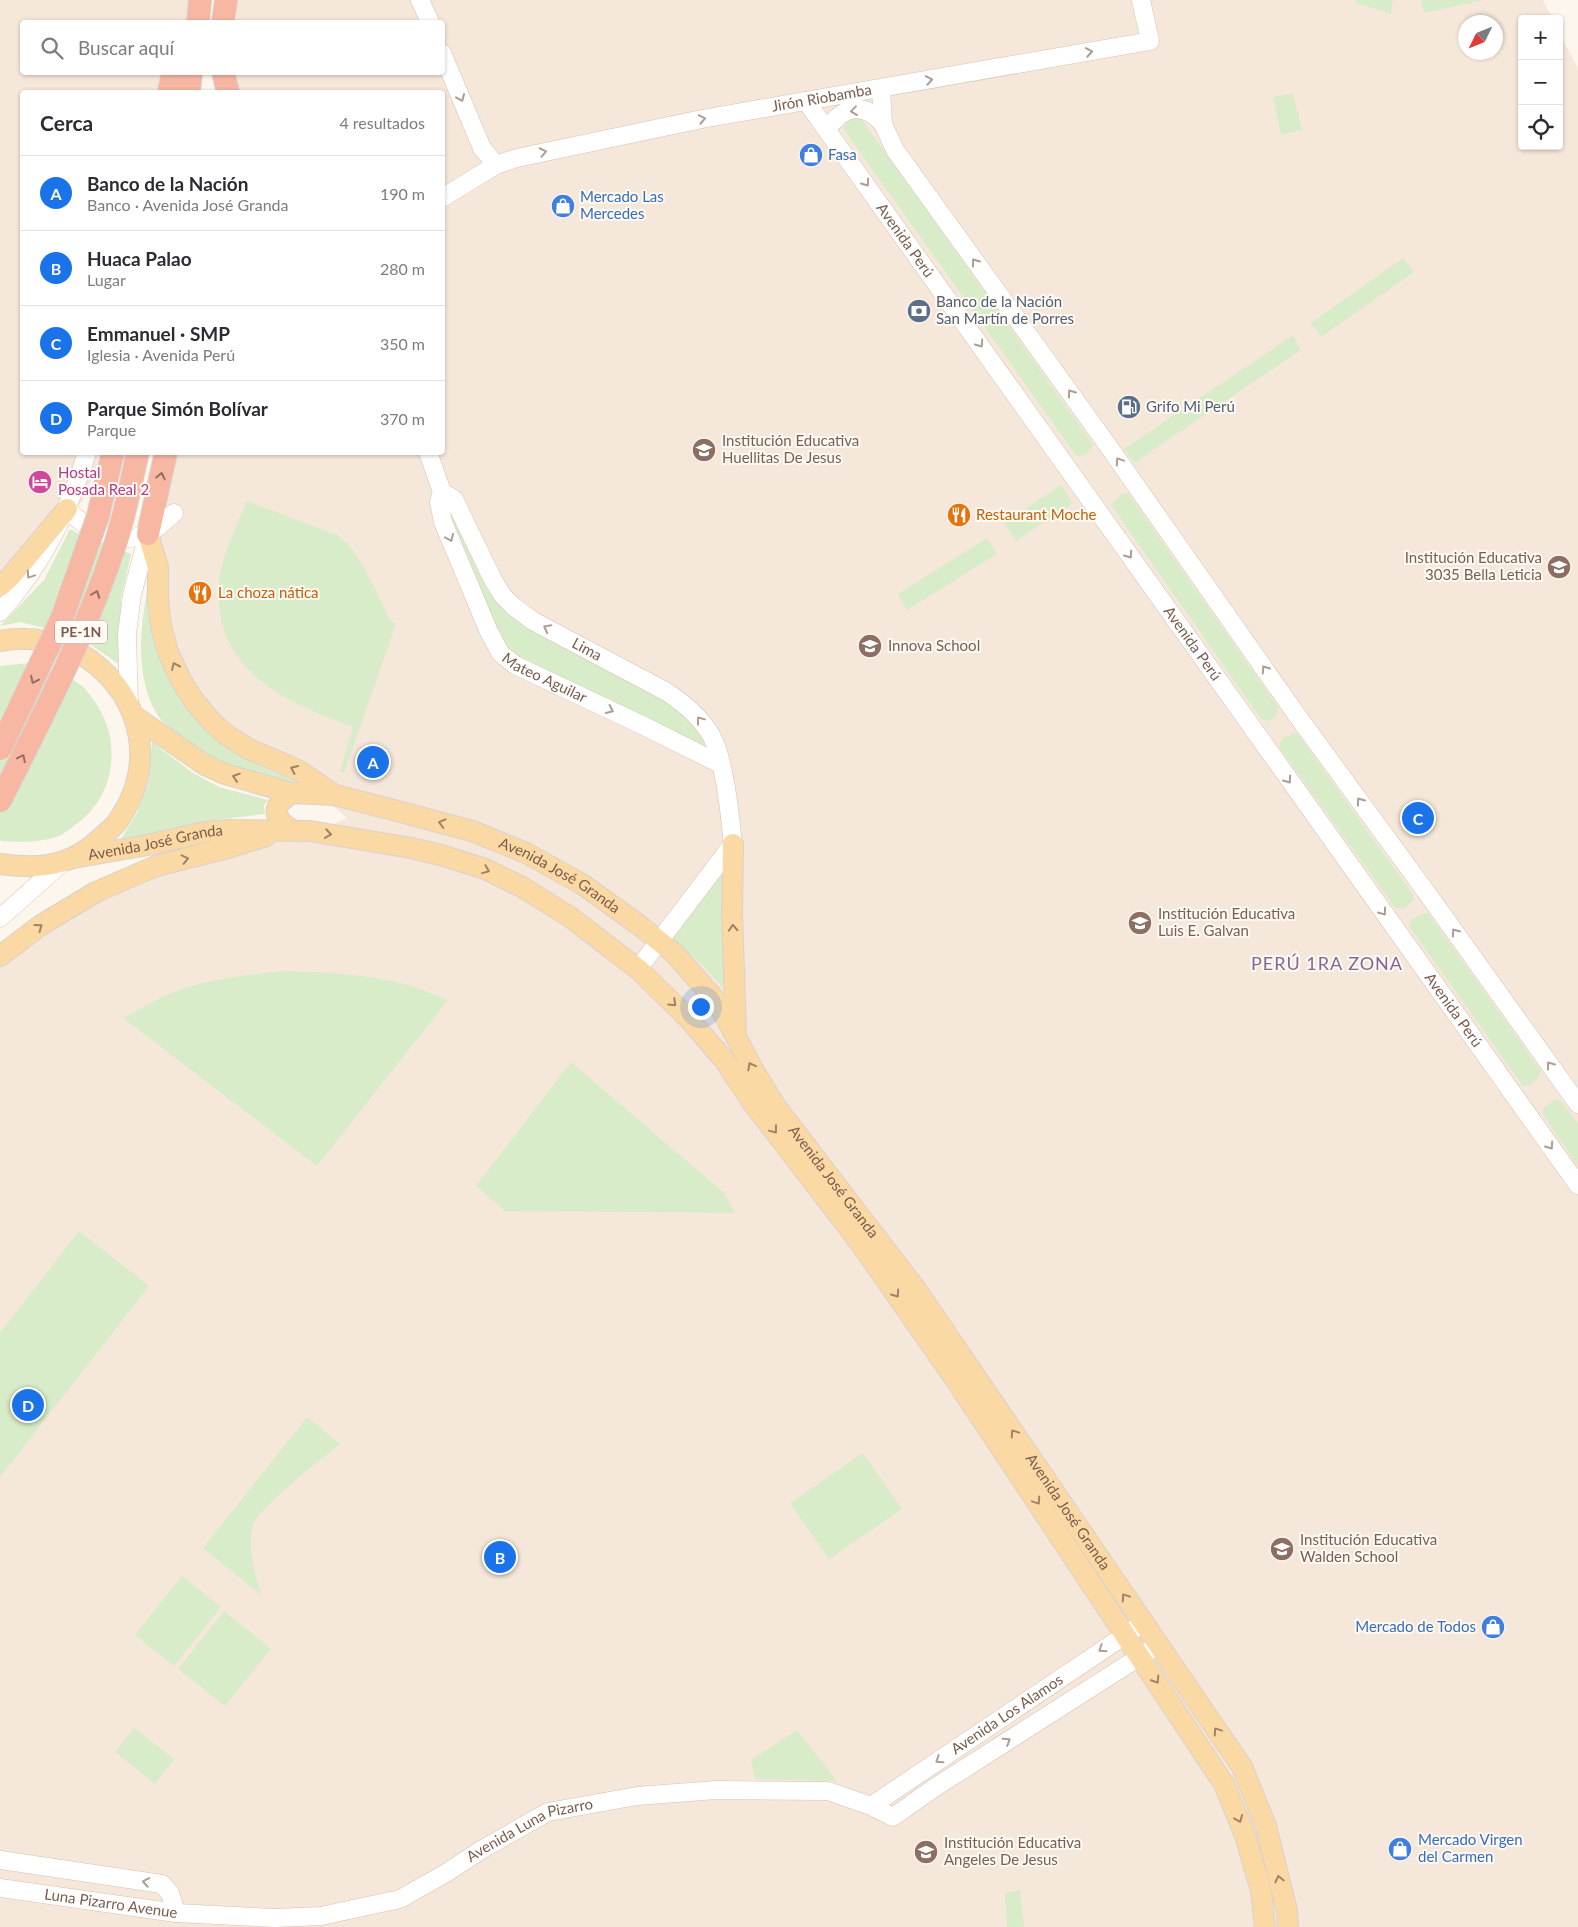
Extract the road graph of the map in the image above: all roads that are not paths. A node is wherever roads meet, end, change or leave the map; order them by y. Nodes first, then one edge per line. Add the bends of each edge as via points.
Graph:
1 (226, 0) edge
2 (420, 0) edge
3 (1141, 0) edge
4 (223, 20) edge
5 (429, 20) edge
6 (445, 60) edge
7 (172, 75) edge
8 (191, 75) edge
9 (217, 75) edge
10 (223, 75) edge
11 (881, 89) junction
12 (169, 90) edge
13 (189, 90) edge
14 (214, 90) edge
15 (227, 90) edge
16 (806, 101) junction
17 (883, 124) junction
18 (827, 130) junction
19 (496, 166) junction
20 (445, 196) edge
21 (86, 455) edge
22 (112, 455) edge
23 (137, 455) edge
24 (165, 455) edge
25 (429, 455) edge
26 (442, 492) junction
27 (67, 509) junction
28 (174, 513) dead end
29 (148, 534) junction
30 (0, 586) edge
31 (0, 612) edge
32 (0, 641) edge
33 (132, 710) junction
34 (0, 749) edge
35 (720, 764) junction
36 (292, 792) junction
37 (335, 795) junction
38 (0, 801) edge
39 (286, 831) junction
40 (733, 844) junction
41 (68, 860) junction
42 (0, 864) edge
43 (0, 918) edge
44 (660, 941) junction
45 (0, 956) edge
46 (638, 969) junction
47 (736, 1036) junction
48 (1578, 1104) edge
49 (1578, 1185) edge
50 (1143, 1623) junction
51 (1124, 1634) junction
52 (1158, 1645) junction
53 (1140, 1655) junction
54 (870, 1806) junction
55 (893, 1817) joint
56 (0, 1860) edge
57 (0, 1888) edge
58 (176, 1913) junction
59 (1264, 1927) edge
60 (1288, 1927) edge

1 - 4 highway
2 - 5 main road
11 -> 3 main road, Jirón Riobamba via 1150,41
6 -> 19 main road via 482,148
7 - 12 highway
8 - 13 highway
9 - 14 highway
10 - 15 highway
11 - 16 main road, Jirón Riobamba
11 - 17 main road
16 - 18 main road, Avenida Perú
19 -> 16 main road, Jirón Riobamba via 517,158 631,133
17 -> 18 main road via 866,110 853,109 842,113
48 -> 17 main road via 895,150
18 -> 49 main road, Avenida Perú
19 - 20 main road, Jirón Riobamba
21 - 27 main road
22 -> 34 highway, PE-1N, bridge via 98,516 62,618
38 -> 23 highway, PE-1N, bridge via 84,627 117,537
29 -> 24 highway
25 - 26 main road, Lima
35 -> 26 main road, Lima via 712,738 685,704 534,621 513,606 493,580 454,499
26 -> 35 main road, Mateo Aguilar via 439,502 442,522 501,654 514,666
27 - 29 main road via 80,522 104,535 131,538
27 - 30 main road
27 -> 31 main road via 42,557
28 - 29 main road
29 - 33 main road via 132,595 127,634
37 -> 29 main road via 298,770 249,749 228,736 194,702 168,652 161,626 158,567
32 - 33 main road via 40,639 76,650 107,673
36 -> 33 main road, Avenida José Granda via 256,784 205,765
33 - 41 main road via 138,728 140,755 134,790 118,822 92,846
35 - 40 main road, Lima
36 - 37 main road, Avenida José Granda
36 - 39 main road via 276,808 276,816
44 -> 37 main road, Avenida José Granda via 582,884 526,853 452,825
39 - 41 main road, Avenida José Granda via 205,832
45 -> 39 main road via 41,925 96,892 131,876 156,866
39 -> 46 main road, Avenida José Granda via 352,837 411,848 485,870 554,906
40 - 44 main road
47 -> 40 main road
41 - 42 main road, Avenida José Granda via 28,868
41 - 43 main road
44 - 46 main road
44 - 47 main road, Avenida José Granda via 689,968 718,1003
46 -> 51 main road, Avenida José Granda via 689,1019 724,1060 752,1102 858,1240 959,1384
50 -> 47 main road, Avenida José Granda via 915,1288 776,1106
50 - 51 main road, Avenida Los Alamos
50 - 52 main road, Avenida José Granda
51 - 53 main road, Avenida José Granda
51 -> 54 main road, Avenida Los Alamos
52 - 53 main road, Avenida Los Alamos
60 -> 52 main road, Avenida José Granda via 1266,1826 1242,1767
55 -> 53 main road, Avenida Los Alamos
53 -> 59 main road, Avenida José Granda via 1224,1784 1245,1834 1262,1891
54 - 55 main road, Avenida Luna Pizarro
54 - 58 main road, Avenida Luna Pizarro via 828,1791 716,1790 637,1796 548,1812 400,1899 321,1916 265,1918
58 -> 56 main road, Luna Pizarro Avenue via 170,1894 162,1884
57 - 58 main road, Luna Pizarro Avenue

